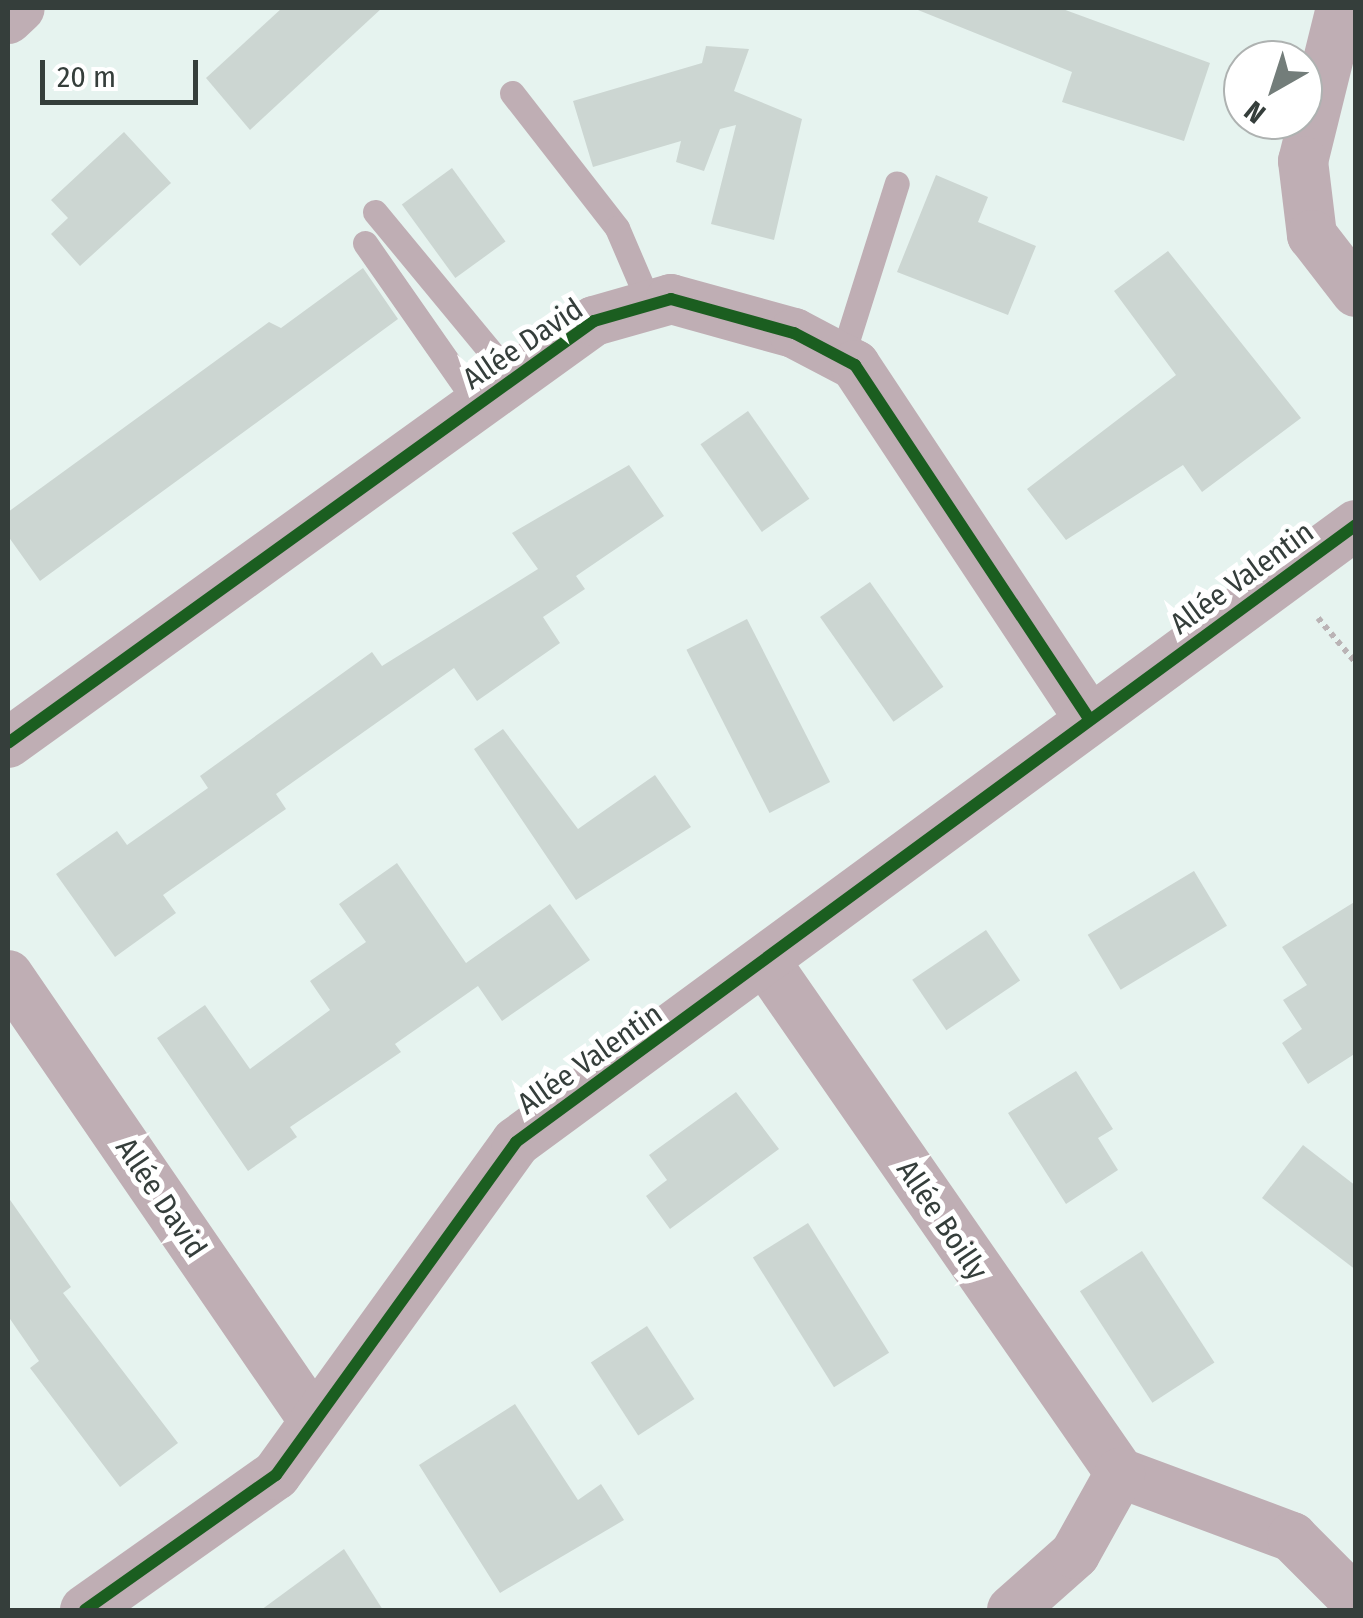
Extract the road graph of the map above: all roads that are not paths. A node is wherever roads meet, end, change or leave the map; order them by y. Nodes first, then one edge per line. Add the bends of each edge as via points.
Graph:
1 (20, 8) edge
2 (1340, 8) edge
3 (8, 19) edge
4 (512, 93) dead end
5 (896, 183) dead end
6 (375, 212) dead end
7 (365, 242) dead end
8 (1356, 292) edge
9 (650, 306) junction
10 (842, 357) junction
11 (495, 392) junction
12 (1356, 525) edge
13 (1090, 718) junction
14 (8, 743) edge
15 (767, 964) junction
16 (8, 975) edge
17 (314, 1421) junction
18 (1120, 1473) junction
19 (1356, 1600) edge
20 (85, 1610) edge
21 (1012, 1610) edge

1 - 3 street
2 - 8 street via 1303,161 1312,236
4 - 9 lane via 617,228
5 - 10 lane
6 - 11 lane
7 - 11 lane
9 - 10 street, Allée David via 672,299 794,333
9 - 11 street, Allée David via 594,321
10 - 13 street, Allée David
11 - 14 street, Allée David
12 - 13 street, Allée Valentin
13 - 15 street, Allée Valentin
15 - 17 street, Allée Valentin via 516,1142
15 - 18 street, Allée Boilly
16 - 17 street, Allée David
17 - 20 street, Allée Valentin via 276,1475
18 - 19 street via 1292,1537
18 - 21 street via 1075,1554

